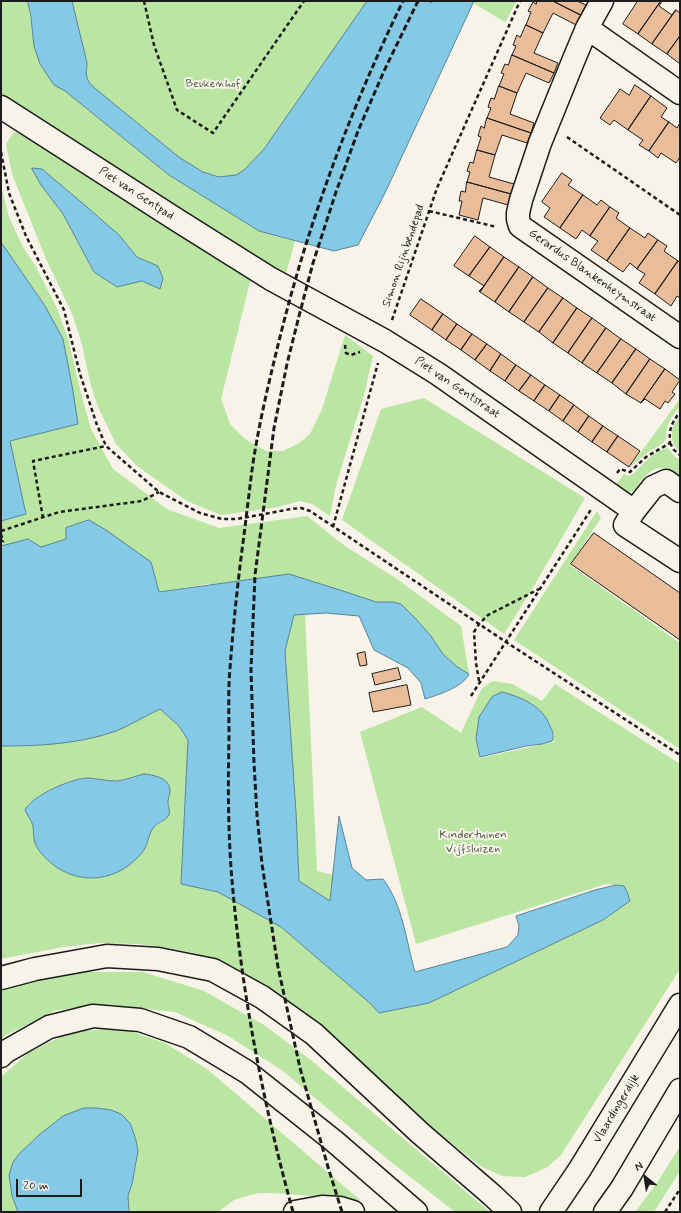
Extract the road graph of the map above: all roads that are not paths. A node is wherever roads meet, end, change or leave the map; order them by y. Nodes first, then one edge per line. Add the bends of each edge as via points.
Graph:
1 (602, 1) edge
2 (587, 28) junction
3 (680, 93) edge
4 (1, 107) edge
5 (271, 279) joint
6 (680, 337) edge
7 (680, 491) edge
8 (634, 511) junction
9 (680, 561) edge
10 (1, 978) edge
11 (680, 1005) edge
12 (1, 1056) edge
13 (680, 1090) edge
14 (295, 1212) edge
15 (353, 1212) edge
16 (416, 1212) edge
17 (510, 1212) edge
18 (551, 1212) edge
19 (605, 1212) edge

1 - 2 main road, Gerardus Blankenheymstraat
2 - 3 main road
2 - 6 main road, Gerardus Blankenheymstraat via 540,143 521,200 518,213 520,226
4 - 5 main road, Piet van Gentpad
5 - 8 main road, Piet van Gentstraat via 385,341 438,374
7 - 8 main road via 666,481 653,487
8 - 9 main road via 625,526
10 - 17 main road via 107,956 158,959 213,970 262,997 314,1034 420,1134
11 - 18 main road, Vlaardingerdijk
12 - 16 main road via 49,1027 93,1016 140,1020 189,1037 247,1072 334,1141
13 - 19 main road
14 - 15 main road via 322,1207

